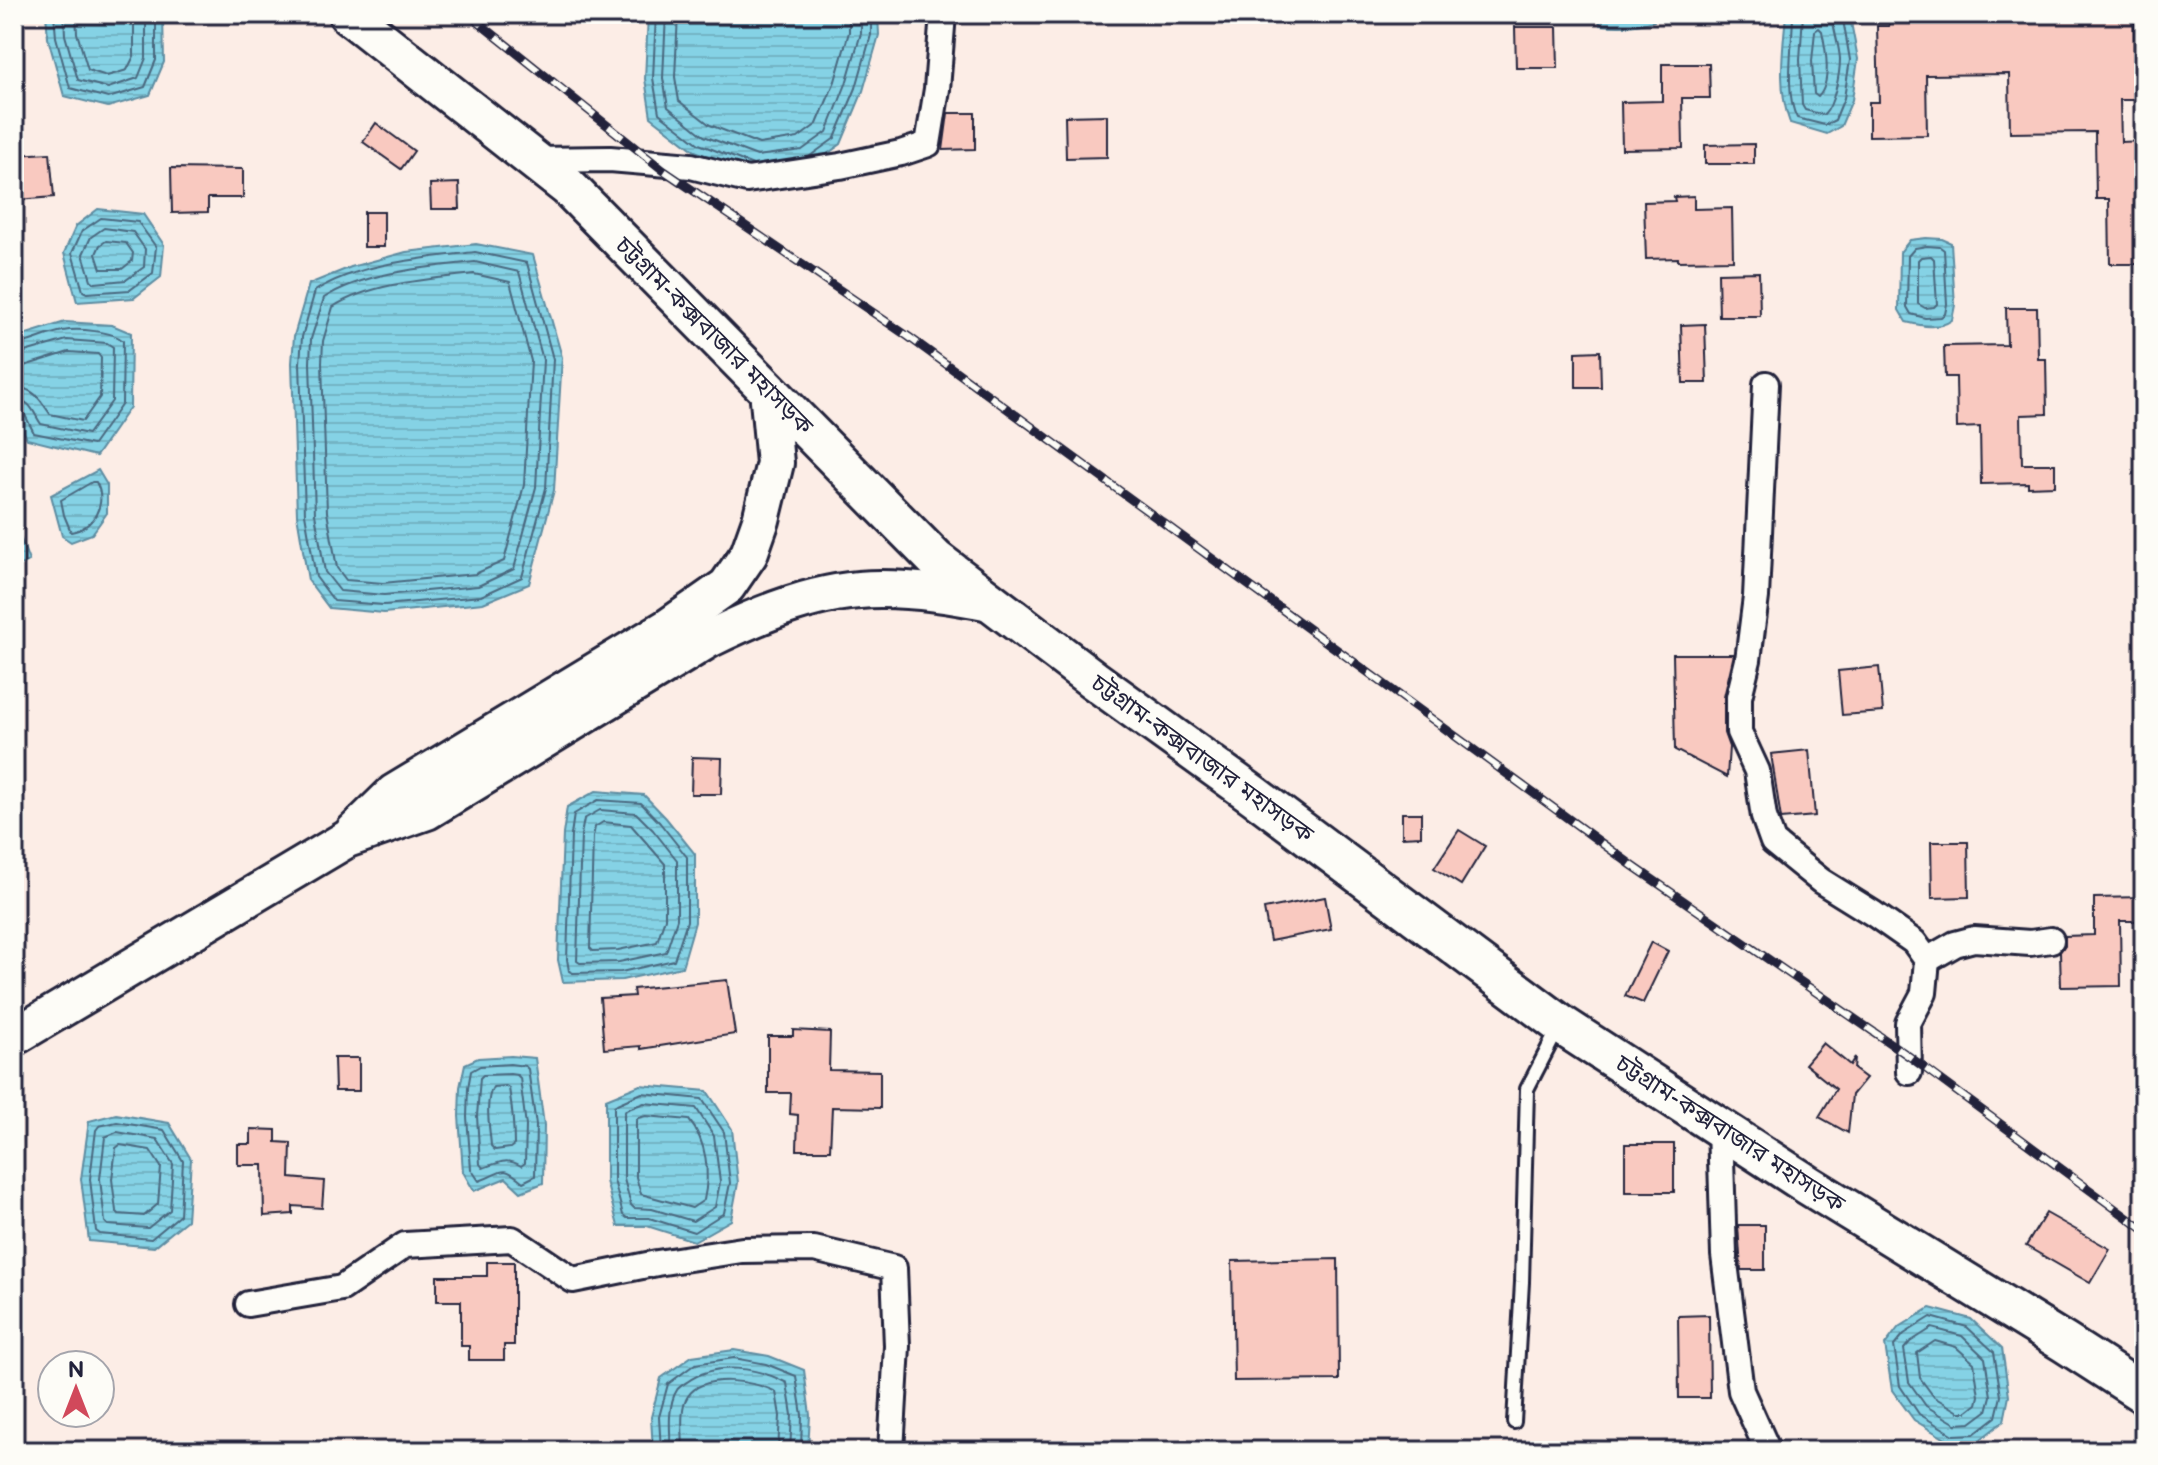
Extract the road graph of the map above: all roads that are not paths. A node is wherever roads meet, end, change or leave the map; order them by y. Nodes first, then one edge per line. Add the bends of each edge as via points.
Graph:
1 (348, 14) edge
2 (943, 14) edge
3 (533, 160) junction
4 (1766, 384) dead end
5 (768, 389) junction
6 (991, 602) junction
7 (347, 839) junction
8 (2051, 940) dead end
9 (1927, 960) junction
10 (1560, 1024) junction
11 (14, 1037) edge
12 (1909, 1072) dead end
13 (1720, 1128) junction
14 (248, 1304) dead end
15 (2144, 1394) edge
16 (1514, 1422) dead end
17 (891, 1451) edge
18 (1768, 1451) edge

1 - 3 highway, চট্টগ্রাম-কক্সবাজার মহাসড়ক
2 - 3 street via 928,144 840,166 747,180 691,166
3 - 5 highway, চট্টগ্রাম-কক্সবাজার মহাসড়ক via 568,187
4 - 9 street via 1756,597 1739,697 1739,732 1757,771 1773,842 1821,881 1914,942
5 - 6 highway, চট্টগ্রাম-কক্সবাজার মহাসড়ক via 936,560
5 - 7 main road via 775,463 749,554 727,586 394,793
6 - 7 main road via 878,589 783,607 709,639 427,811
6 - 10 highway, চট্টগ্রাম-কক্সবাজার মহাসড়ক
7 - 11 main road
8 - 9 street via 1974,939
9 - 12 street via 1924,993 1908,1023
10 - 13 highway, চট্টগ্রাম-কক্সবাজার মহাসড়ক
10 - 16 lane via 1527,1089
13 - 15 highway, চট্টগ্রাম-কক্সবাজার মহাসড়ক
13 - 18 street via 1724,1255 1741,1391
14 - 17 street via 342,1288 405,1245 512,1239 573,1280 742,1250 814,1249 894,1268 897,1346

